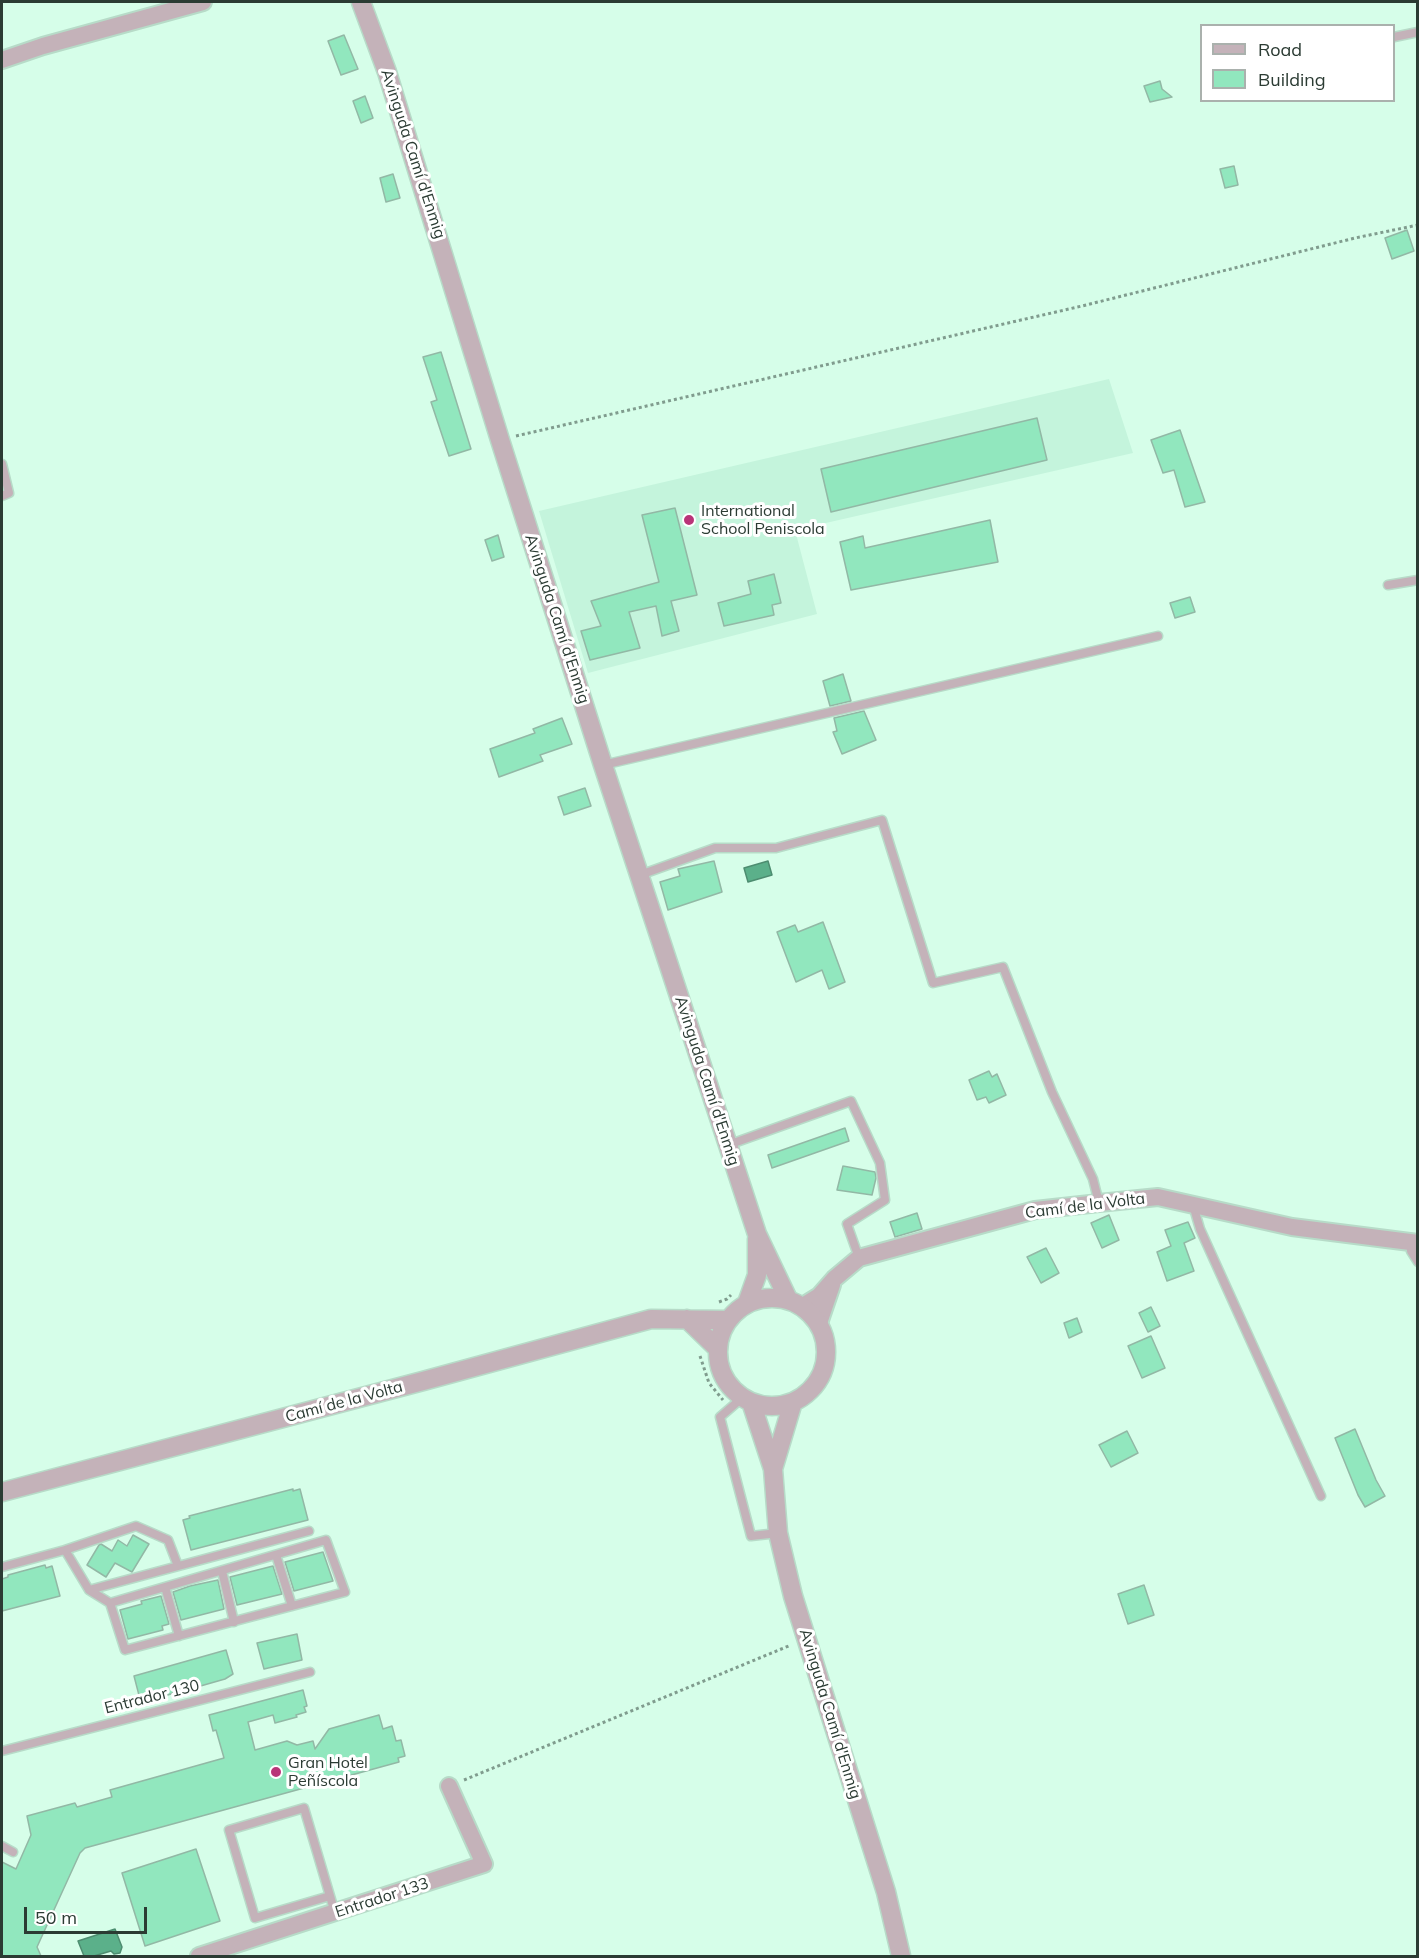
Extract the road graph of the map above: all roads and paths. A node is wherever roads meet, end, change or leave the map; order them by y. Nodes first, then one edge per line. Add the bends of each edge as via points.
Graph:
1 (203, 2) edge
2 (361, 2) edge
3 (1418, 32) edge
4 (1395, 38) edge
5 (2, 60) edge
6 (1418, 225) edge
7 (500, 440) junction
8 (2, 464) edge
9 (5, 495) edge
10 (1418, 580) edge
11 (1388, 585) dead end
12 (1158, 636) dead end
13 (603, 765) junction
14 (639, 875) junction
15 (728, 1145) junction
16 (1099, 1203) junction
17 (1193, 1205) junction
18 (757, 1234) junction
19 (1414, 1242) edge
20 (859, 1258) junction
21 (1418, 1262) edge
22 (834, 1279) junction
23 (741, 1297) junction
24 (718, 1303) dead end
25 (795, 1303) junction
26 (687, 1319) junction
27 (728, 1320) junction
28 (819, 1323) junction
29 (698, 1347) dead end
30 (718, 1349) junction
31 (793, 1402) junction
32 (741, 1403) junction
33 (773, 1469) junction
34 (2, 1492) edge
35 (1321, 1496) dead end
36 (309, 1531) dead end
37 (778, 1533) junction
38 (65, 1550) junction
39 (276, 1555) junction
40 (178, 1566) junction
41 (2, 1567) edge
42 (222, 1571) junction
43 (165, 1587) junction
44 (89, 1590) junction
45 (110, 1603) junction
46 (292, 1606) junction
47 (234, 1622) junction
48 (179, 1636) junction
49 (787, 1637) dead end
50 (798, 1642) junction
51 (310, 1672) dead end
52 (2, 1751) edge
53 (449, 1786) joint
54 (2, 1846) edge
55 (13, 1852) dead end
56 (330, 1896) junction
57 (336, 1913) junction
58 (199, 1956) edge
59 (901, 1956) edge

1 - 5 street
2 - 7 street, Avinguda Camí d'Enmig via 387,72
3 - 4 lane
6 - 7 path
7 - 13 street, Avinguda Camí d'Enmig
8 - 9 lane
10 - 11 lane
12 - 13 lane
13 - 14 street, Avinguda Camí d'Enmig
14 - 15 street, Avinguda Camí d'Enmig
14 - 16 lane via 715,848 776,848 882,820 933,983 1003,967 1052,1092 1094,1179
15 - 18 street, Avinguda Camí d'Enmig
15 - 20 lane via 851,1101 880,1163 885,1200 847,1224
16 - 17 street, Camí de la Volta via 1158,1197
16 - 20 street, Camí de la Volta via 1035,1210
17 - 19 street, Camí de la Volta via 1292,1227
17 - 35 lane via 1200,1229
18 - 23 street, Avinguda Camí d'Enmig via 757,1275
18 - 25 street, Avinguda Camí d'Enmig
19 - 21 lane via 1411,1251
20 - 22 street, Camí de la Volta
22 - 25 street, Camí de la Volta via 819,1296
22 - 28 street
23 - 24 path
23 - 25 street
23 - 27 street
25 - 28 street
26 - 27 street, Camí de la Volta
26 - 30 street
26 - 34 street, Camí de la Volta via 651,1319
27 - 30 street
28 - 31 street via 827,1353 818,1383
29 - 32 path via 709,1383
30 - 32 street via 723,1377
31 - 32 street via 772,1407
31 - 33 street, Avinguda Camí d'Enmig
32 - 33 street, Avinguda Camí d'Enmig
32 - 37 lane via 720,1418 751,1536
33 - 37 street, Avinguda Camí d'Enmig
36 - 40 lane
37 - 50 street, Avinguda Camí d'Enmig
38 - 40 lane via 136,1526 168,1540
38 - 41 lane
38 - 44 lane
39 - 42 lane
39 - 46 lane
39 - 46 lane via 326,1540 345,1593
40 - 44 lane
42 - 43 lane
42 - 47 lane
43 - 45 lane
43 - 48 lane
44 - 45 lane
45 - 48 lane via 125,1650
46 - 47 lane
47 - 48 lane
49 - 50 path
50 - 53 path
50 - 59 street, Avinguda Camí d'Enmig via 886,1892
51 - 52 lane, Entrador 130
53 - 57 street, Entrador 133 via 484,1864
54 - 55 lane
56 - 56 lane via 255,1918 229,1830 304,1808
56 - 57 lane
57 - 58 street, Entrador 133

